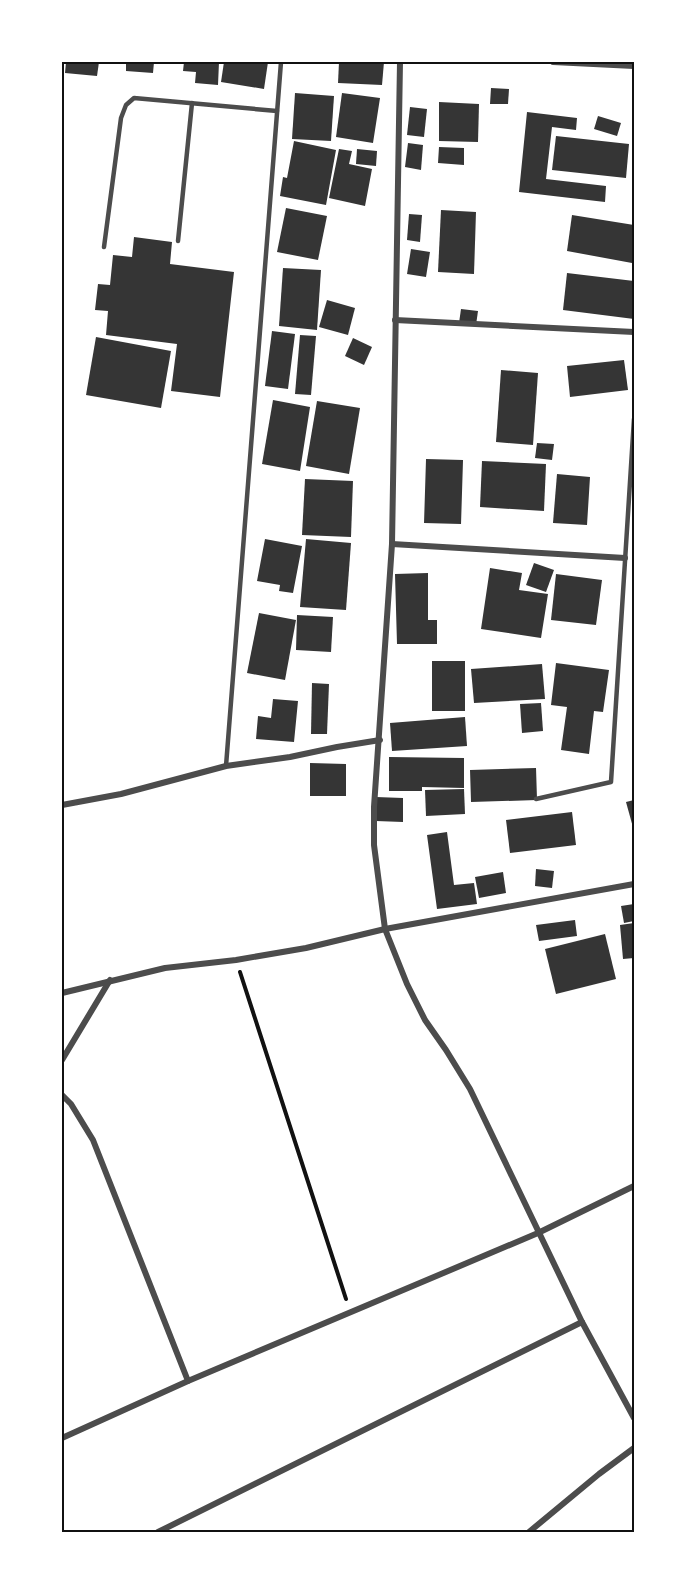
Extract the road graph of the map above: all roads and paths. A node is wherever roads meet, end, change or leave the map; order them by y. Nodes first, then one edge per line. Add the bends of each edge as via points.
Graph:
1 (281, 62) edge
2 (400, 62) edge
3 (553, 62) edge
4 (634, 66) edge
5 (192, 103) junction
6 (277, 111) junction
7 (178, 242) dead end
8 (104, 247) dead end
9 (395, 320) junction
10 (634, 332) edge
11 (634, 418) edge
12 (392, 544) junction
13 (625, 558) junction
14 (380, 740) junction
15 (226, 766) junction
16 (536, 799) dead end
17 (62, 805) edge
18 (634, 884) edge
19 (385, 929) junction
20 (236, 960) junction
21 (110, 980) junction
22 (62, 993) edge
23 (62, 1060) edge
24 (62, 1095) edge
25 (634, 1186) edge
26 (538, 1233) junction
27 (351, 1313) junction
28 (582, 1322) junction
29 (188, 1381) junction
30 (634, 1418) edge
31 (62, 1438) edge
32 (634, 1448) edge
33 (158, 1533) edge
34 (529, 1533) edge

1 - 6 lane
2 - 9 street
3 - 4 street
5 - 6 lane
5 - 7 lane
5 - 8 lane via 134,98 126,105
6 - 15 lane
9 - 10 street
9 - 12 street
11 - 13 lane
12 - 13 street
12 - 14 street
13 - 16 lane via 610,782
14 - 15 street
14 - 19 street via 374,845
15 - 17 street
18 - 19 street
19 - 20 street
19 - 26 street via 425,1020 470,1089
20 - 21 street via 165,968
20 - 27 path
21 - 22 street
21 - 23 street
24 - 29 street via 93,1140
25 - 26 street
26 - 27 street
26 - 28 street
27 - 29 street
28 - 30 street
28 - 33 street
29 - 31 street
32 - 34 street

